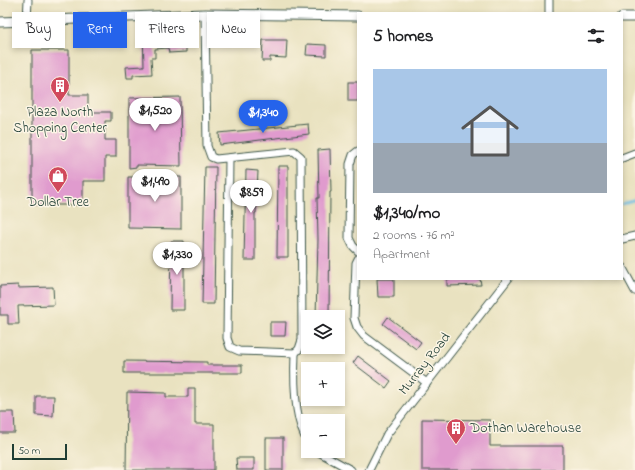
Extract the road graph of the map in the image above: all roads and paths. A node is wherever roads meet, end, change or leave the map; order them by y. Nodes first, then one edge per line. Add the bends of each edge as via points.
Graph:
1 (28, 0) edge
2 (549, 0) edge
3 (27, 12) edge
4 (549, 12) edge
5 (204, 14) junction
6 (357, 16) edge
7 (623, 17) edge
8 (635, 17) edge
9 (65, 19) edge
10 (12, 21) edge
11 (0, 22) edge
12 (357, 152) edge
13 (635, 153) edge
14 (229, 158) junction
15 (623, 158) edge
16 (635, 236) edge
17 (623, 239) edge
18 (357, 250) edge
19 (357, 261) edge
20 (623, 269) edge
21 (507, 280) edge
22 (635, 291) edge
23 (295, 352) junction
24 (427, 383) junction
25 (301, 426) edge
26 (330, 458) edge
27 (351, 470) edge
28 (369, 470) edge

1 - 3 street
2 - 4 street
5 - 6 street
5 - 9 street
5 - 14 street via 207,146 212,157
7 - 8 street
10 - 11 street
12 - 18 street via 350,164 349,238
13 - 15 street
14 - 23 street via 227,338 230,347 239,351
14 - 23 street via 294,151 301,157 302,340
16 - 17 street
19 - 24 street via 354,318 357,327 364,336
20 - 22 street
21 - 24 street, Murray Road
23 - 25 street via 294,371
24 - 28 street, Murray Road via 387,434
26 - 27 street

